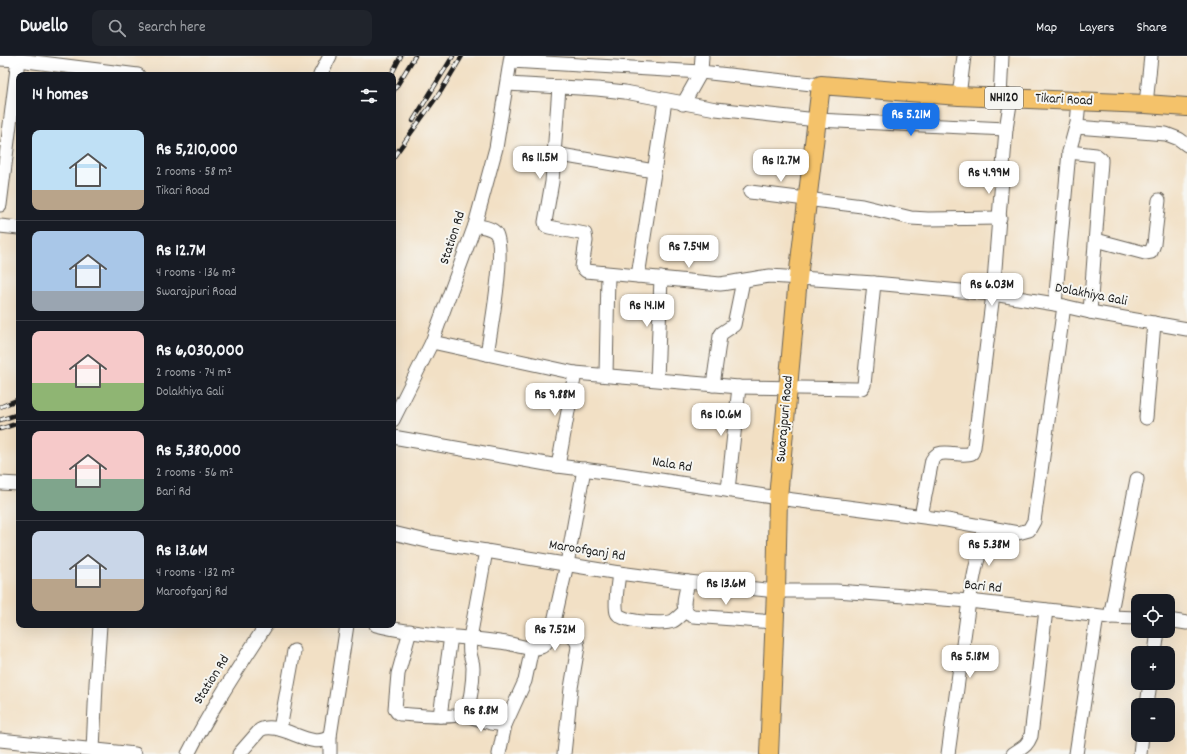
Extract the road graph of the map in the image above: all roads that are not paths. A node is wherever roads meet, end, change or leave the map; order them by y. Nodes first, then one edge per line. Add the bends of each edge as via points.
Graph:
1 (330, 56) edge
2 (702, 56) edge
3 (964, 56) edge
4 (1002, 56) edge
5 (1151, 56) edge
6 (0, 59) edge
7 (511, 59) edge
8 (18, 60) junction
9 (17, 72) edge
10 (114, 72) edge
11 (322, 72) edge
12 (701, 72) junction
13 (16, 76) edge
14 (507, 84) junction
15 (822, 85) junction
16 (559, 87) junction
17 (959, 96) junction
18 (1005, 98) junction
19 (665, 101) junction
20 (1079, 101) junction
21 (684, 104) junction
22 (1146, 104) junction
23 (1187, 108) edge
24 (818, 120) junction
25 (1076, 127) junction
26 (1006, 129) junction
27 (1187, 145) edge
28 (1069, 152) junction
29 (555, 154) junction
30 (654, 171) junction
31 (750, 192) dead end
32 (808, 200) junction
33 (1159, 200) dead end
34 (0, 205) edge
35 (1000, 218) junction
36 (475, 225) junction
37 (0, 226) edge
38 (16, 228) edge
39 (1096, 240) junction
40 (608, 274) junction
41 (638, 276) junction
42 (661, 278) junction
43 (798, 278) junction
44 (743, 281) junction
45 (874, 283) junction
46 (994, 294) junction
47 (1060, 305) junction
48 (1090, 312) junction
49 (1154, 323) junction
50 (1187, 329) edge
51 (432, 342) junction
52 (487, 354) junction
53 (575, 373) junction
54 (606, 376) junction
55 (657, 379) junction
56 (713, 385) junction
57 (739, 387) junction
58 (788, 389) junction
59 (396, 414) edge
60 (1146, 418) dead end
61 (396, 438) edge
62 (558, 466) junction
63 (584, 469) junction
64 (1137, 479) dead end
65 (0, 482) edge
66 (16, 484) edge
67 (728, 490) junction
68 (778, 498) junction
69 (921, 516) junction
70 (991, 528) junction
71 (396, 534) edge
72 (486, 551) junction
73 (567, 564) junction
74 (619, 573) junction
75 (688, 582) junction
76 (776, 591) junction
77 (969, 601) junction
78 (1046, 610) junction
79 (685, 611) junction
80 (1097, 616) junction
81 (1110, 617) junction
82 (1131, 618) edge
83 (1175, 621) edge
84 (774, 622) junction
85 (1187, 623) edge
86 (100, 628) edge
87 (264, 628) edge
88 (347, 628) edge
89 (393, 628) edge
90 (410, 631) junction
91 (551, 632) junction
92 (451, 636) junction
93 (470, 638) junction
94 (532, 648) junction
95 (294, 651) dead end
96 (463, 714) junction
97 (440, 716) junction
98 (506, 725) junction
99 (280, 730) junction
100 (330, 736) junction
101 (0, 740) edge
102 (1141, 742) edge
103 (93, 750) junction
104 (136, 754) edge
105 (188, 754) edge
106 (238, 754) edge
107 (330, 754) edge
108 (499, 754) edge
109 (564, 754) edge
110 (769, 754) edge
111 (948, 754) edge
112 (1013, 754) edge
113 (1076, 754) edge
114 (1140, 754) edge

1 - 11 street
2 - 12 street
3 - 17 street
4 - 18 street
5 - 22 street
6 - 8 street
7 - 12 street
7 - 14 street, Station Rd
8 - 9 street
8 - 10 street
12 - 15 street
12 - 21 street
13 - 34 street
14 - 16 street
14 - 36 street, Station Rd via 496,148
15 - 17 highway, Tikari Road / NH120
15 - 24 highway, Swarajpuri Road
16 - 19 street via 618,92
16 - 29 street
17 - 18 highway, Tikari Road / NH120
18 - 20 highway, Tikari Road / NH120
18 - 26 street
19 - 21 street
19 - 30 street
20 - 22 highway, Tikari Road / NH120
20 - 25 street, Nala Rd
21 - 24 street
22 - 23 highway, Tikari Road / NH120
24 - 26 street
24 - 32 highway, Swarajpuri Road
25 - 27 street via 1166,134
25 - 28 street, Nala Rd
26 - 35 street
28 - 39 street via 1096,155 1101,158
28 - 47 street, Nala Rd
29 - 30 street
29 - 40 street, Dolakhiya Gali via 546,226 585,234 583,270
30 - 41 street
31 - 32 street
32 - 35 street via 862,206 910,218
32 - 43 highway, Swarajpuri Road
33 - 39 street via 1151,252 1145,253
35 - 46 street
36 - 51 street, Station Rd
36 - 52 street via 490,229 496,233 499,240 497,282
37 - 38 street
39 - 48 street
40 - 41 street, Dolakhiya Gali
40 - 54 street
41 - 42 street, Dolakhiya Gali
42 - 44 street, Dolakhiya Gali via 720,284
42 - 55 street
43 - 44 street, Dolakhiya Gali via 770,276
43 - 45 street, Dolakhiya Gali
43 - 58 highway, Swarajpuri Road
44 - 56 street via 734,325 720,336
45 - 46 street, Dolakhiya Gali
45 - 58 street via 862,388
46 - 47 street, Dolakhiya Gali
46 - 69 street via 974,448 968,455 939,453 934,456
47 - 48 street, Dolakhiya Gali
47 - 70 street, Nala Rd via 1034,521 1029,530 1018,533
48 - 49 street, Dolakhiya Gali
49 - 50 street, Dolakhiya Gali
49 - 60 street
51 - 52 street
51 - 59 street, Station Rd
52 - 53 street
53 - 54 street
53 - 62 street
54 - 55 street
55 - 56 street
56 - 57 street
57 - 58 street
57 - 67 street
58 - 68 highway, Swarajpuri Road
61 - 62 street, Nala Rd
62 - 63 street, Nala Rd
63 - 67 street, Nala Rd
63 - 73 street
64 - 81 street
65 - 66 street
67 - 68 street, Nala Rd
68 - 69 street, Nala Rd
68 - 76 highway, Swarajpuri Road
69 - 70 street, Nala Rd
70 - 77 street via 981,548
71 - 72 street, Maroofganj Rd
72 - 73 street, Maroofganj Rd
72 - 93 street
73 - 74 street, Maroofganj Rd
73 - 91 street
74 - 75 street, Maroofganj Rd
74 - 79 street via 616,604 618,616 665,623
75 - 76 street, Maroofganj Rd
75 - 79 street
76 - 77 street, Bari Rd via 836,591
76 - 84 highway, Swarajpuri Road
77 - 78 street, Bari Rd
77 - 111 street
78 - 80 street, Bari Rd
78 - 112 street via 1031,736 1023,748
79 - 84 street via 693,616
80 - 81 street, Bari Rd
80 - 113 street
81 - 82 street, Bari Rd
83 - 85 street
84 - 110 highway, Swarajpuri Road
86 - 103 street
87 - 105 street, Station Rd via 197,735
88 - 100 street
89 - 90 street
90 - 92 street
90 - 97 street via 398,674 395,709 400,714
91 - 94 street via 541,647
91 - 109 street via 572,636 578,642
92 - 93 street
92 - 97 street
93 - 94 street
93 - 96 street via 469,651 473,670 469,704
94 - 98 street via 524,681
95 - 99 street
96 - 97 street
96 - 98 street
98 - 108 street
99 - 100 street via 315,741 327,740
99 - 106 street via 260,730
100 - 107 street
101 - 103 street
102 - 114 street
103 - 104 street

